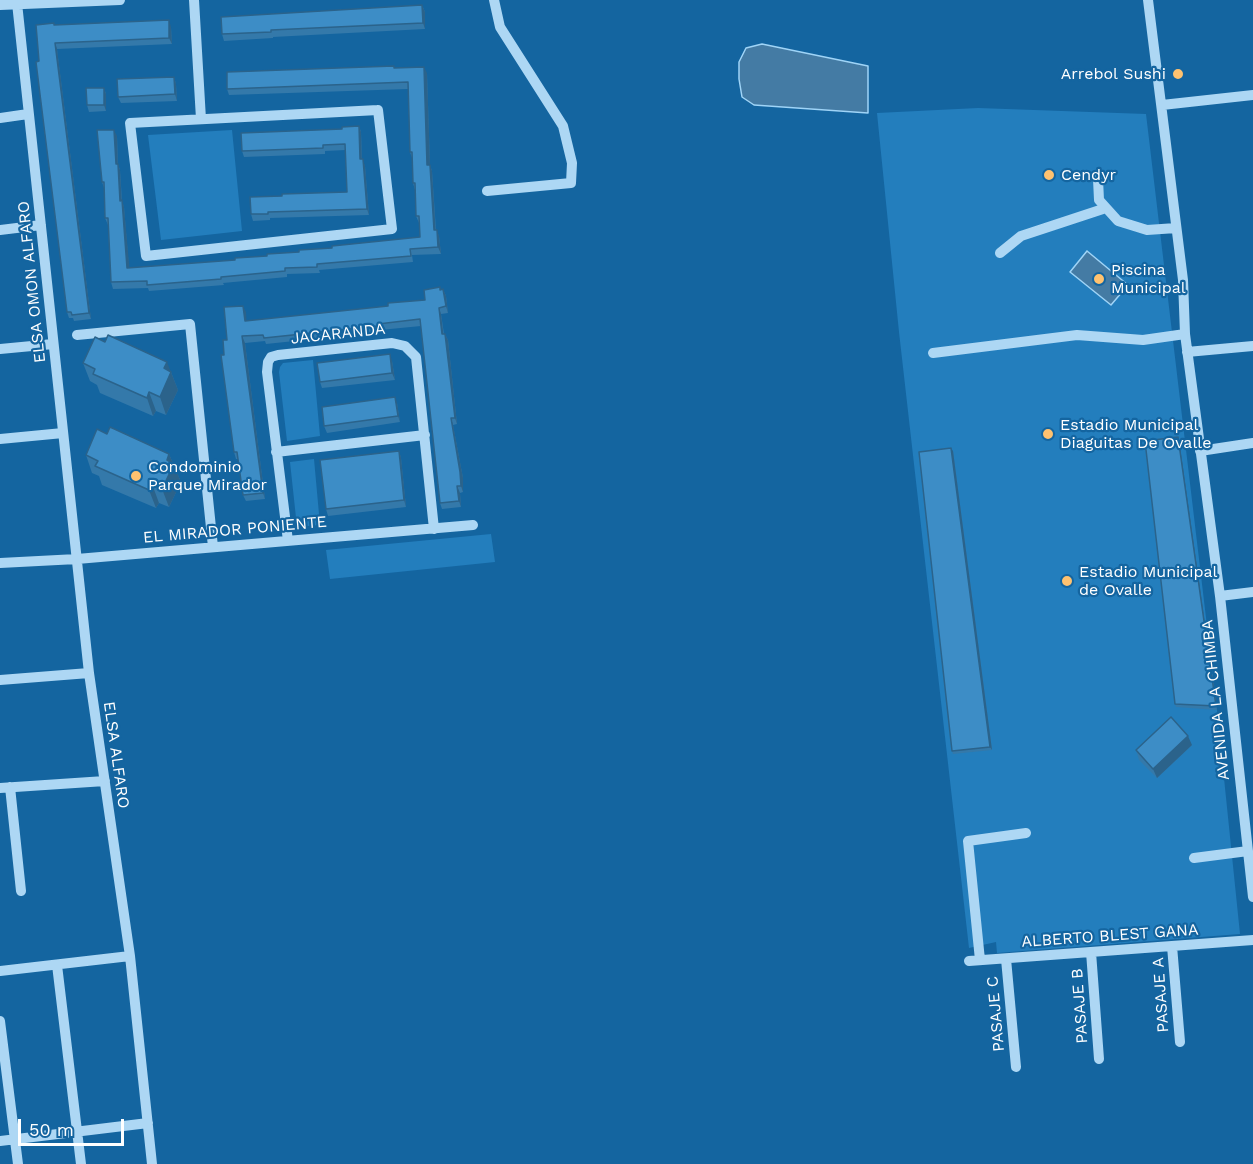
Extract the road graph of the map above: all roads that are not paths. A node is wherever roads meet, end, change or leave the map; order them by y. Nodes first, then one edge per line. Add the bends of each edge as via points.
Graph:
1 (120, 0) edge
2 (194, 0) edge
3 (494, 0) edge
4 (1148, 0) edge
5 (16, 3) junction
6 (0, 5) edge
7 (1253, 94) edge
8 (1162, 105) junction
9 (28, 114) junction
10 (0, 118) edge
11 (201, 119) junction
12 (1098, 179) dead end
13 (487, 191) dead end
14 (1106, 208) junction
15 (41, 225) junction
16 (1176, 228) junction
17 (0, 230) edge
18 (1000, 253) dead end
19 (1185, 334) junction
20 (77, 335) dead end
21 (53, 344) junction
22 (1253, 346) edge
23 (0, 349) edge
24 (1187, 352) junction
25 (933, 353) dead end
26 (63, 433) junction
27 (425, 435) junction
28 (0, 439) edge
29 (1253, 443) edge
30 (1200, 451) junction
31 (276, 452) junction
32 (473, 525) dead end
33 (434, 529) junction
34 (288, 541) junction
35 (213, 547) junction
36 (76, 559) junction
37 (0, 563) edge
38 (1253, 592) edge
39 (1220, 596) junction
40 (89, 674) junction
41 (0, 680) edge
42 (105, 781) junction
43 (5, 787) edge
44 (1026, 833) dead end
45 (1248, 851) junction
46 (1194, 858) dead end
47 (21, 891) dead end
48 (1253, 897) edge
49 (1253, 940) edge
50 (1173, 946) junction
51 (1091, 952) junction
52 (130, 956) junction
53 (1006, 959) junction
54 (57, 965) junction
55 (0, 972) edge
56 (0, 1021) edge
57 (1180, 1042) dead end
58 (1099, 1059) dead end
59 (1016, 1066) dead end
60 (148, 1123) junction
61 (78, 1132) junction
62 (15, 1139) junction
63 (0, 1141) edge
64 (18, 1164) edge
65 (81, 1164) edge
66 (152, 1164) edge

1 - 5 street
2 - 11 street
3 - 13 street via 500,27 563,126 572,163 571,183
4 - 8 street, AVENIDA LA CHIMBA
5 - 6 street
5 - 9 street, ELSA OMON ALFARO
7 - 8 street
8 - 16 street, AVENIDA LA CHIMBA
9 - 10 street
9 - 15 street, ELSA OMON ALFARO
11 - 11 street via 378,110 392,229 146,256 130,123
12 - 14 street via 1099,200
14 - 16 street via 1118,221 1147,230
14 - 18 street via 1021,236
15 - 17 street
15 - 21 street, ELSA OMON ALFARO
16 - 19 street, AVENIDA LA CHIMBA
19 - 24 street, AVENIDA LA CHIMBA
19 - 25 street via 1143,340 1077,335
20 - 35 street via 190,324
21 - 23 street
21 - 26 street, ELSA OMON ALFARO
22 - 24 street
24 - 30 street, AVENIDA LA CHIMBA
26 - 28 street
26 - 36 street, ELSA OMON ALFARO
27 - 31 street
27 - 31 street, JACARANDA via 416,357 405,346 392,343 278,355 271,357 267,372
27 - 33 street, JACARANDA
29 - 30 street
30 - 39 street, AVENIDA LA CHIMBA
31 - 34 street, JACARANDA
32 - 33 street, EL MIRADOR PONIENTE
33 - 34 street, EL MIRADOR PONIENTE
34 - 35 street, EL MIRADOR PONIENTE
35 - 36 street, EL MIRADOR PONIENTE
36 - 37 street, EL MIRADOR PONIENTE
36 - 40 street, ELSA ALFARO
38 - 39 street
39 - 45 street, AVENIDA LA CHIMBA
40 - 41 street
40 - 42 street, ELSA ALFARO
42 - 43 street
42 - 52 street, ELSA ALFARO
43 - 47 street
44 - 53 street, ALBERTO BLEST GANA via 968,841 975,961
45 - 46 street
45 - 48 street, AVENIDA LA CHIMBA
49 - 50 street, ALBERTO BLEST GANA
50 - 51 street, ALBERTO BLEST GANA
50 - 57 street, PASAJE A
51 - 53 street, ALBERTO BLEST GANA
51 - 58 street, PASAJE B
52 - 54 street
52 - 60 street
53 - 59 street, PASAJE C
54 - 55 street
54 - 61 street
56 - 62 street
60 - 61 street
60 - 66 street
61 - 62 street
61 - 65 street
62 - 63 street
62 - 64 street

